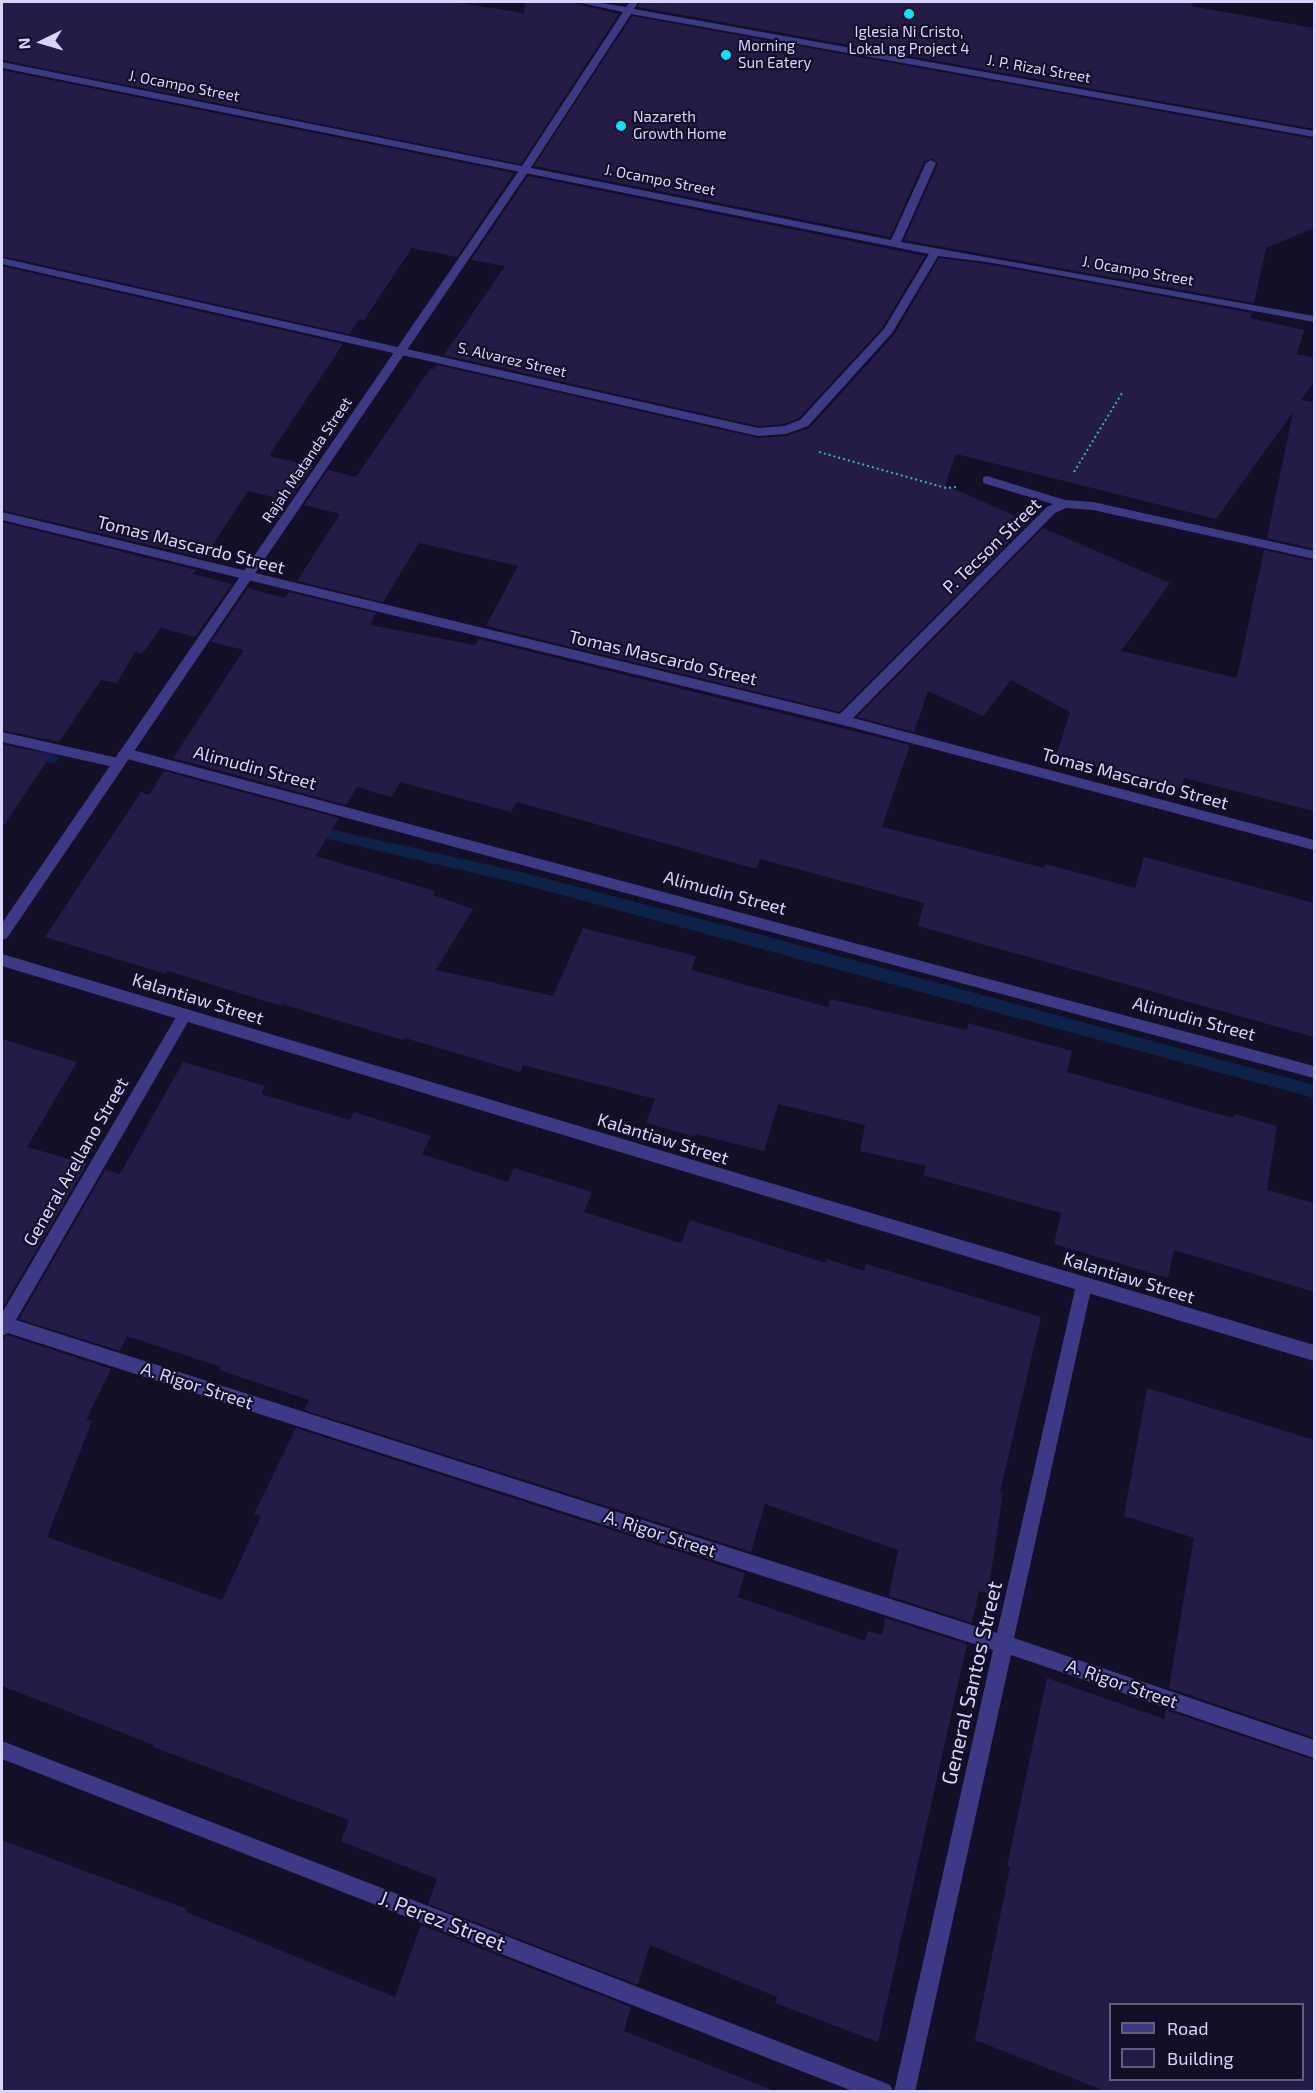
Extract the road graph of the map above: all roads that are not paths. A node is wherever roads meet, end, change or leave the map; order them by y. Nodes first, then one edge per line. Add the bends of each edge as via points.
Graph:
1 (582, 2) edge
2 (631, 6) edge
3 (2, 65) edge
4 (1314, 134) edge
5 (931, 163) dead end
6 (525, 169) junction
7 (895, 243) junction
8 (935, 252) junction
9 (2, 261) edge
10 (1314, 319) edge
11 (402, 350) junction
12 (987, 480) road end
13 (1065, 504) junction
14 (2, 516) edge
15 (1314, 555) edge
16 (246, 577) junction
17 (843, 720) junction
18 (2, 737) edge
19 (121, 758) junction
20 (1314, 845) edge
21 (2, 934) edge
22 (2, 960) edge
23 (184, 1016) junction
24 (1314, 1072) edge
25 (1084, 1285) junction
26 (3, 1326) edge
27 (1314, 1353) edge
28 (1004, 1644) junction
29 (1314, 1749) edge
30 (2, 1750) edge
31 (883, 2091) edge
32 (904, 2091) edge

1 - 2 street, J. P. Rizal Street
2 - 4 street, J. P. Rizal Street
2 - 6 street, Rajah Matanda Street
3 - 6 street, J. Ocampo Street
5 - 7 street
6 - 7 street, J. Ocampo Street
6 - 11 street, Rajah Matanda Street
7 - 8 street, J. Ocampo Street
8 - 10 street, J. Ocampo Street
8 - 11 street, S. Alvarez Street via 888,331 804,423 786,430 759,432
9 - 11 street, S. Alvarez Street
11 - 16 street, Rajah Matanda Street
12 - 13 street
13 - 15 street, P. Tecson Street via 1093,506
13 - 17 street, P. Tecson Street via 1051,510
14 - 16 street, Tomas Mascardo Street
16 - 17 street, Tomas Mascardo Street
16 - 19 street, Rajah Matanda Street
17 - 20 street, Tomas Mascardo Street
18 - 19 street, Alimudin Street
19 - 21 street, Rajah Matanda Street
19 - 24 street, Alimudin Street
22 - 23 street, Kalantiaw Street
23 - 25 street, Kalantiaw Street
23 - 26 street, General Arellano Street
25 - 27 street, Kalantiaw Street
25 - 28 street, General Santos Street
26 - 28 street, A. Rigor Street
28 - 29 street, A. Rigor Street
28 - 32 street, General Santos Street
30 - 31 street, J. Perez Street

